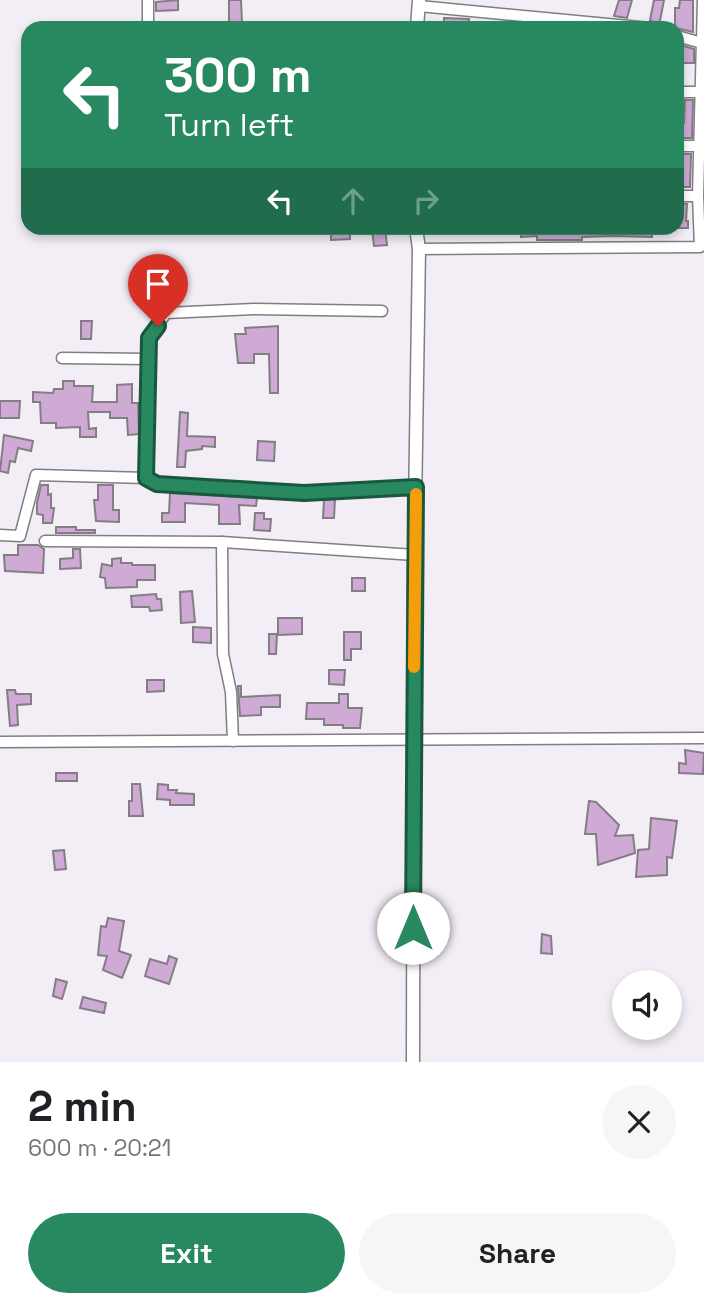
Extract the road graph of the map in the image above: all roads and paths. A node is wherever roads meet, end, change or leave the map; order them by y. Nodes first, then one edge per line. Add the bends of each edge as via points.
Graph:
1 (148, 0) edge
2 (703, 0) edge
3 (419, 3) edge
4 (703, 16) edge
5 (148, 21) edge
6 (418, 21) edge
7 (585, 21) edge
8 (684, 38) edge
9 (702, 43) edge
10 (684, 92) edge
11 (702, 92) junction
12 (684, 146) edge
13 (700, 146) junction
14 (684, 196) edge
15 (698, 196) junction
16 (417, 235) edge
17 (419, 249) junction
18 (382, 311) dead end
19 (62, 358) dead end
20 (149, 359) junction
21 (146, 478) junction
22 (416, 487) junction
23 (0, 535) edge
24 (46, 541) dead end
25 (222, 542) junction
26 (415, 555) junction
27 (704, 738) edge
28 (413, 740) junction
29 (233, 741) junction
30 (0, 742) edge
31 (413, 1062) edge

1 - 5 street
2 - 4 street
3 - 6 street
3 - 7 street
4 - 9 street
8 - 9 street
9 - 11 street
10 - 11 street
11 - 13 street
12 - 13 street
13 - 15 street
14 - 15 street
15 - 17 street via 700,247
16 - 17 street
17 - 22 street
18 - 20 street via 166,313 149,338
19 - 20 street
20 - 21 street
21 - 22 street via 157,484 304,493
21 - 23 street via 36,475 20,537
22 - 26 street
24 - 25 street
25 - 26 street
25 - 29 street via 223,654 231,692
26 - 28 street
27 - 28 street
28 - 29 street
28 - 31 street
29 - 30 street

